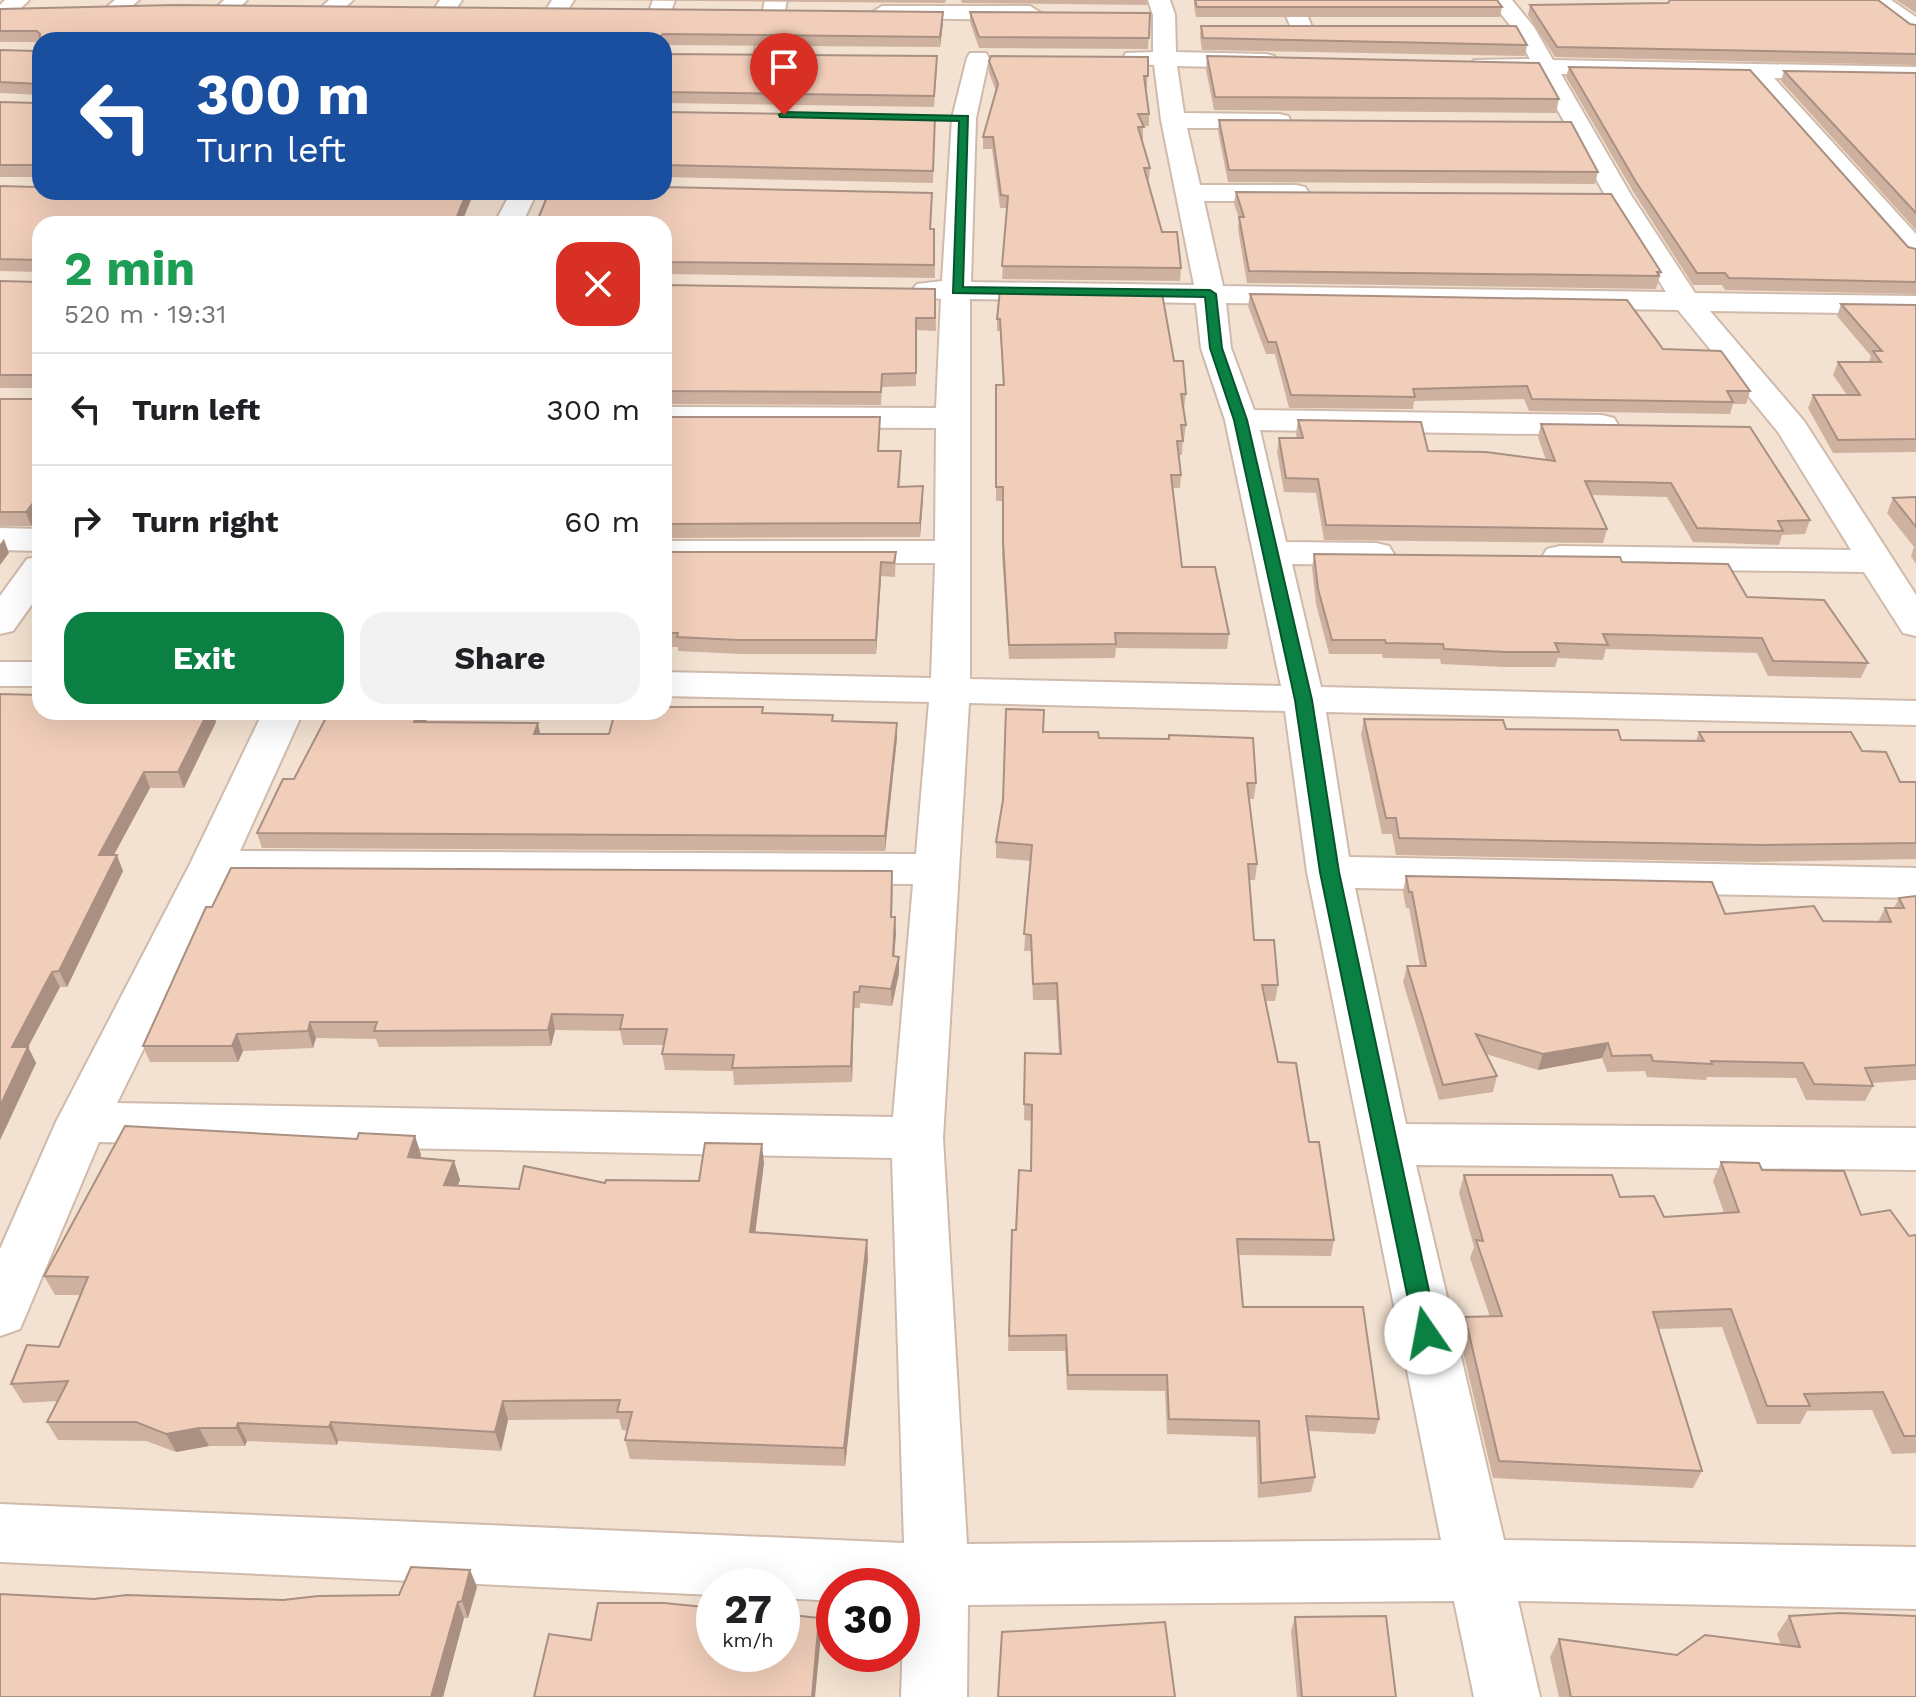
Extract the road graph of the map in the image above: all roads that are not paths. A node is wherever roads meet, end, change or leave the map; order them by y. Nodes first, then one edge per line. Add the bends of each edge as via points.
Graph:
1 (1290, 0) edge
2 (1877, 0) edge
3 (1504, 3) edge
4 (133, 4) edge
5 (339, 4) edge
6 (240, 5) edge
7 (448, 5) edge
8 (891, 6) edge
9 (997, 6) edge
10 (1537, 6) edge
11 (79, 7) edge
12 (204, 7) edge
13 (567, 7) edge
14 (295, 8) edge
15 (667, 8) edge
16 (769, 8) edge
17 (367, 9) edge
18 (414, 10) edge
19 (477, 10) edge
20 (525, 10) edge
21 (635, 11) edge
22 (803, 12) edge
23 (862, 12) edge
24 (1058, 13) edge
25 (1161, 24) edge
26 (1271, 27) edge
27 (1496, 27) edge
28 (1523, 27) junction
29 (1916, 27) edge
30 (90, 32) edge
31 (205, 32) edge
32 (308, 32) edge
33 (430, 32) edge
34 (545, 32) edge
35 (654, 32) edge
36 (890, 42) edge
37 (736, 55) edge
38 (765, 56) junction
39 (796, 56) edge
40 (977, 58) edge
41 (1104, 58) edge
42 (1290, 61) edge
43 (1463, 65) edge
44 (1543, 66) junction
45 (1755, 71) junction
46 (1916, 74) edge
47 (1173, 120) junction
48 (1298, 121) edge
49 (1547, 124) edge
50 (1578, 124) junction
51 (1191, 193) junction
52 (1317, 193) edge
53 (1586, 195) edge
54 (1618, 195) junction
55 (1916, 251) edge
56 (895, 290) edge
57 (957, 291) junction
58 (1210, 294) junction
59 (1685, 300) junction
60 (1916, 305) edge
61 (672, 417) edge
62 (952, 418) junction
63 (1241, 420) junction
64 (1634, 426) edge
65 (1745, 427) edge
66 (1792, 428) junction
67 (0, 539) edge
68 (32, 540) edge
69 (672, 552) edge
70 (953, 552) junction
71 (1270, 553) junction
72 (1413, 555) edge
73 (1524, 556) edge
74 (1874, 561) junction
75 (32, 578) edge
76 (0, 623) edge
77 (1916, 625) edge
78 (0, 674) edge
79 (32, 674) edge
80 (672, 684) edge
81 (950, 689) junction
82 (1304, 700) junction
83 (1916, 713) edge
84 (279, 720) edge
85 (211, 866) junction
86 (937, 869) junction
87 (1329, 872) junction
88 (1916, 883) edge
89 (82, 1122) junction
90 (917, 1138) junction
91 (1385, 1144) junction
92 (1916, 1149) edge
93 (0, 1312) edge
94 (0, 1533) edge
95 (1481, 1570) junction
96 (937, 1575) junction
97 (1916, 1578) edge
98 (934, 1697) edge
99 (1507, 1697) edge

1 - 26 street via 1309,27
2 - 29 street
3 - 10 street
3 - 28 street
4 - 11 street
4 - 30 street
5 - 14 street
5 - 17 street
5 - 32 street
6 - 12 street
6 - 31 street
7 - 18 street
7 - 19 street
7 - 33 street
8 - 9 street
8 - 23 street
8 - 36 street
9 - 24 street
13 - 20 street
13 - 34 street
15 - 21 street
15 - 35 street
16 - 22 street
16 - 38 street
25 - 41 street
25 - 42 street
25 - 47 street
27 - 28 street
28 - 44 street
37 - 38 street
38 - 39 street
40 - 57 street via 948,118 944,194
43 - 44 street
44 - 45 street
44 - 50 street
45 - 46 street
45 - 55 street
47 - 48 street
47 - 51 street
49 - 50 street
50 - 54 street
51 - 52 street
51 - 58 street
53 - 54 street
54 - 59 street
56 - 57 street
57 - 58 street
57 - 62 street
58 - 59 street
58 - 63 street via 1216,348
59 - 60 street
59 - 66 street
61 - 62 street
62 - 70 street
63 - 64 street
63 - 71 street
65 - 66 street
66 - 74 street
67 - 68 street
69 - 70 street
70 - 81 street
71 - 72 street
71 - 82 street
73 - 74 street
74 - 77 street
75 - 76 street
78 - 79 street
80 - 81 street
81 - 82 street
81 - 86 street
82 - 83 street
82 - 87 street
84 - 85 street
85 - 86 street
85 - 89 street
86 - 90 street
87 - 88 street
87 - 91 street
89 - 90 street
89 - 93 street
90 - 96 street
91 - 92 street
91 - 95 street
94 - 96 street
95 - 96 street
95 - 97 street
95 - 99 street
96 - 98 street

